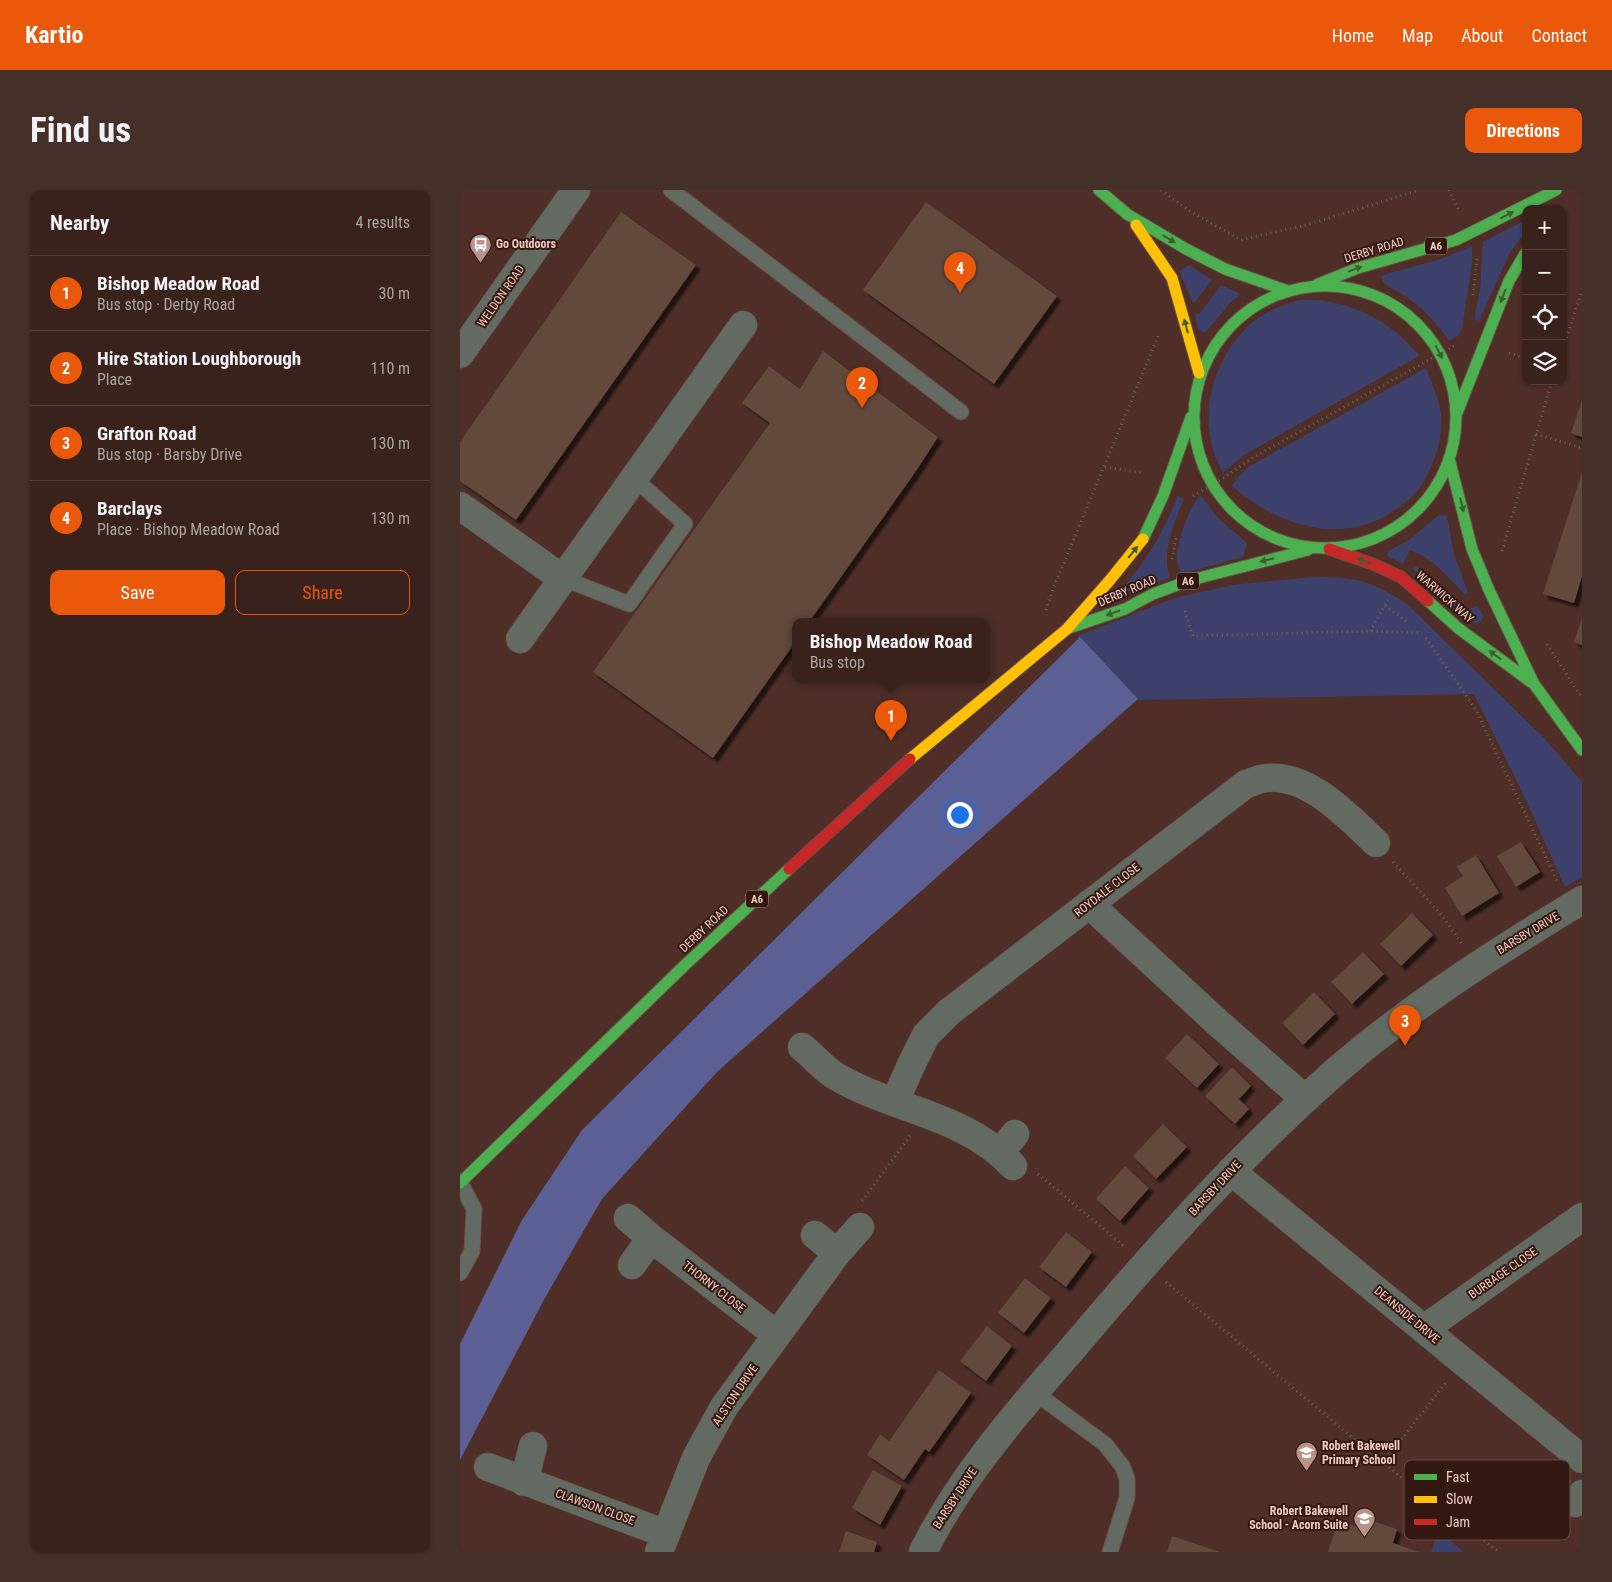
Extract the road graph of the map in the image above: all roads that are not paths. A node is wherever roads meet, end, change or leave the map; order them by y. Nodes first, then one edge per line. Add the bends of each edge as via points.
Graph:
1 (576, 190) edge
2 (671, 190) edge
3 (1099, 190) edge
4 (1556, 190) edge
5 (1569, 190) edge
6 (1560, 202) dead end
7 (1127, 214) junction
8 (1522, 259) edge
9 (1309, 287) junction
10 (1288, 291) junction
11 (742, 325) dead end
12 (462, 347) edge
13 (1199, 373) junction
14 (961, 412) dead end
15 (1457, 413) junction
16 (1191, 417) junction
17 (1449, 458) junction
18 (634, 478) junction
19 (460, 506) edge
20 (1314, 549) junction
21 (1329, 549) junction
22 (562, 578) junction
23 (1067, 629) junction
24 (520, 639) dead end
25 (1534, 684) junction
26 (1582, 750) edge
27 (1370, 828) road end
28 (1572, 895) edge
29 (1089, 904) junction
30 (802, 1047) dead end
31 (1305, 1099) junction
32 (895, 1102) junction
33 (1010, 1151) road end
34 (1231, 1171) junction
35 (460, 1183) edge
36 (1582, 1217) edge
37 (628, 1218) dead end
38 (860, 1228) road end
39 (815, 1234) dead end
40 (651, 1238) junction
41 (837, 1253) junction
42 (632, 1265) dead end
43 (460, 1273) edge
44 (1424, 1329) junction
45 (776, 1335) junction
46 (1034, 1392) junction
47 (533, 1446) dead end
48 (1582, 1460) edge
49 (488, 1467) dead end
50 (524, 1482) junction
51 (663, 1543) edge
52 (923, 1552) edge
53 (1110, 1552) edge

1 - 12 street, WELDON ROAD
2 - 14 lane
3 - 7 main road
9 -> 4 main road, DERBY ROAD / A6 via 1358,268 1456,240
5 - 6 main road
7 -> 10 main road via 1225,269
13 -> 7 main road via 1172,278
8 -> 15 main road, A6 via 1509,281
9 - 10 main road, A6
9 -> 15 main road, A6 via 1339,286 1360,290 1398,308 1415,321 1440,353 1450,377
10 - 13 main road, A6 via 1257,304 1234,323
11 - 18 street
13 - 16 main road, A6
15 - 17 main road, A6
16 - 20 main road, A6 via 1196,452 1219,496 1255,529 1277,540
23 -> 16 main road, DERBY ROAD / A6 via 1146,535 1164,496
17 - 21 main road, A6 via 1432,493 1399,526 1357,545
17 -> 25 main road, WARWICK WAY via 1472,549
18 - 22 street
18 - 22 lane via 685,524 629,604
19 - 22 street
20 - 21 main road, A6
20 -> 23 main road, DERBY ROAD / A6 via 1191,580 1125,609
25 -> 21 main road, WARWICK WAY via 1458,628 1401,577
22 - 24 street
23 - 35 main road, DERBY ROAD / A6 via 906,762 685,965
25 - 26 main road, WARWICK WAY
27 - 29 street, ROYDALE CLOSE via 1296,781 1261,779 1232,794
28 - 31 street, BARSBY DRIVE via 1383,1034
29 - 31 street
29 - 32 street, ROYDALE CLOSE via 949,1012 926,1035
30 - 32 street via 833,1074
31 - 34 street, BARSBY DRIVE
32 - 33 street
34 - 44 street, DEANSIDE DRIVE
34 - 46 street, BARSBY DRIVE
35 - 43 lane via 474,1209 472,1251
36 - 44 street, BURBAGE CLOSE
37 - 40 street, THORNY CLOSE
38 - 41 street, ALSTON DRIVE
39 - 41 street
40 - 42 street
40 - 45 street, THORNY CLOSE
41 - 45 street, ALSTON DRIVE
44 - 48 street, DEANSIDE DRIVE
45 - 51 street, ALSTON DRIVE via 720,1416 696,1458
46 - 52 street, BARSBY DRIVE via 964,1481
46 - 53 lane via 1105,1444 1123,1467 1127,1498
47 - 50 street
49 - 50 street, CLAWSON CLOSE
50 - 51 street, CLAWSON CLOSE

